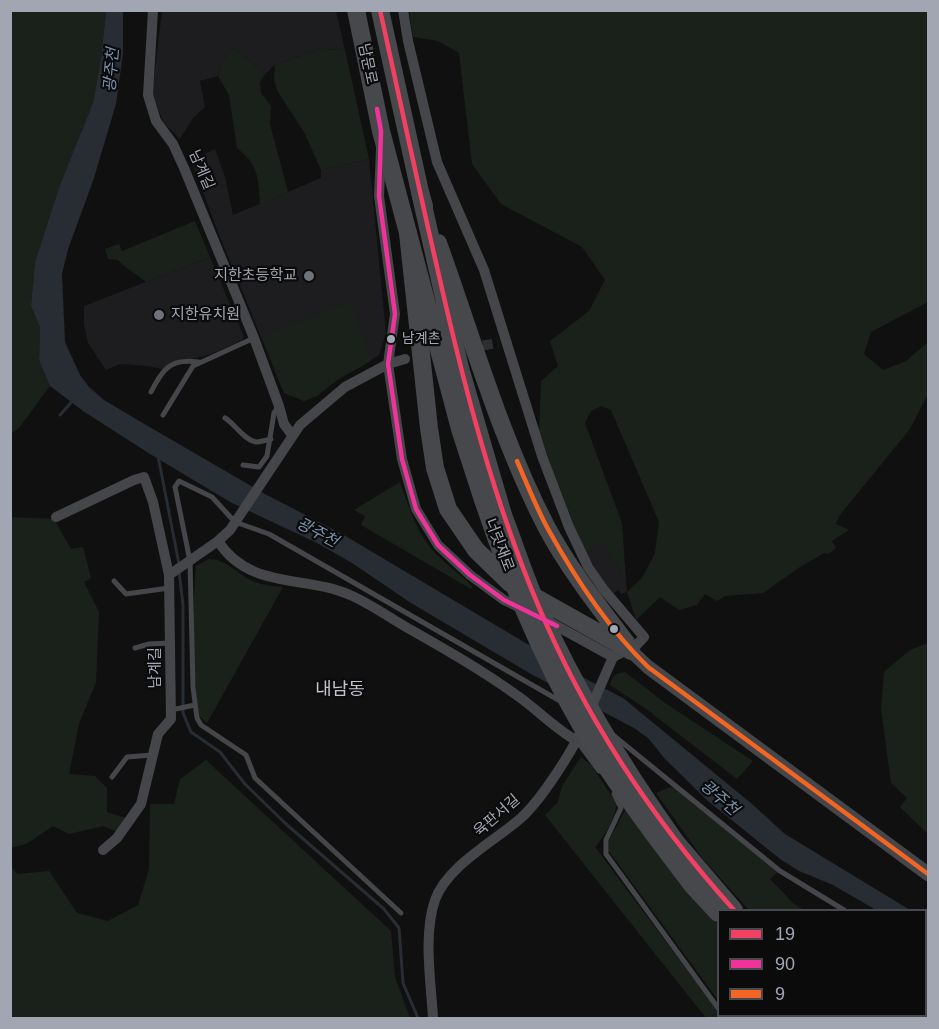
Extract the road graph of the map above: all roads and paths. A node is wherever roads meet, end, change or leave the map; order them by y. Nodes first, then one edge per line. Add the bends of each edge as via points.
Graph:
1 (153, 10) edge
2 (356, 10) edge
3 (381, 10) edge
4 (404, 10) edge
5 (381, 131) junction
6 (420, 192) junction
7 (408, 233) junction
8 (254, 338) junction
9 (405, 359) dead end
10 (198, 362) junction
11 (388, 364) junction
12 (151, 392) dead end
13 (279, 406) junction
14 (163, 415) dead end
15 (225, 418) dead end
16 (292, 435) junction
17 (271, 439) junction
18 (243, 465) dead end
19 (56, 516) dead end
20 (237, 519) junction
21 (218, 541) junction
22 (188, 563) junction
23 (171, 573) junction
24 (114, 581) dead end
25 (169, 588) junction
26 (171, 643) junction
27 (135, 648) dead end
28 (631, 651) junction
29 (613, 657) junction
30 (194, 705) junction
31 (175, 709) junction
32 (577, 741) junction
33 (152, 755) junction
34 (112, 777) dead end
35 (603, 777) dead end
36 (609, 786) dead end
37 (104, 850) dead end
38 (928, 874) edge
39 (733, 909) edge
40 (842, 909) edge
41 (717, 912) edge
42 (401, 913) dead end
43 (717, 1007) edge
44 (433, 1018) edge

1 - 8 street, 남계길 via 150,103 156,121 184,168
2 - 5 main road, 남문로
3 - 6 main road, 너릿재로
4 - 28 street via 437,162 484,270 502,342 516,365 542,456 568,527 588,567 644,637
5 - 7 main road, 너릿재로
5 - 11 street, 남문로 via 379,196 395,314
6 - 28 main road via 499,416 534,500 580,581
6 - 39 main road, 너릿재로, bridge via 460,368 503,515 538,607 562,657 638,789 675,841
7 - 28 main road via 429,428 435,468 448,509 476,550 510,583
7 - 41 main road, 너릿재로, bridge via 460,429 519,597 602,761 693,886
8 - 10 lane
8 - 13 street, 남계길
9 - 11 street
10 - 12 lane via 176,363 161,371
10 - 14 lane via 188,371
11 - 16 street via 345,387
11 - 29 street, 남문로 via 405,469 416,509 438,545 504,600
13 - 16 street, 남계길
13 - 17 lane via 274,413
15 - 17 lane via 248,438 257,442
16 - 20 street
17 - 18 lane via 259,468
19 - 23 street, 남계길 via 144,477
20 - 21 street
20 - 22 lane via 212,497 179,481 175,487
20 - 32 lane via 559,700 568,708
21 - 22 street
21 - 32 street via 234,559 260,574 350,595 517,695 555,728
22 - 23 street
22 - 30 lane
23 - 25 street, 남계길
24 - 25 lane via 126,594
25 - 26 street, 남계길
26 - 27 lane
26 - 31 street, 남계길
28 - 29 street
28 - 38 street
29 - 32 street, 육판서길
30 - 31 lane
30 - 42 lane via 201,725 246,755 255,778
31 - 33 street, 남계길 via 158,734
32 - 35 lane
32 - 40 lane via 614,735 780,872
32 - 44 street, 육판서길 via 531,809 442,885 429,929
33 - 34 lane via 127,757
33 - 37 street, 남계길 via 141,804
36 - 43 lane via 621,808 606,840 606,854

